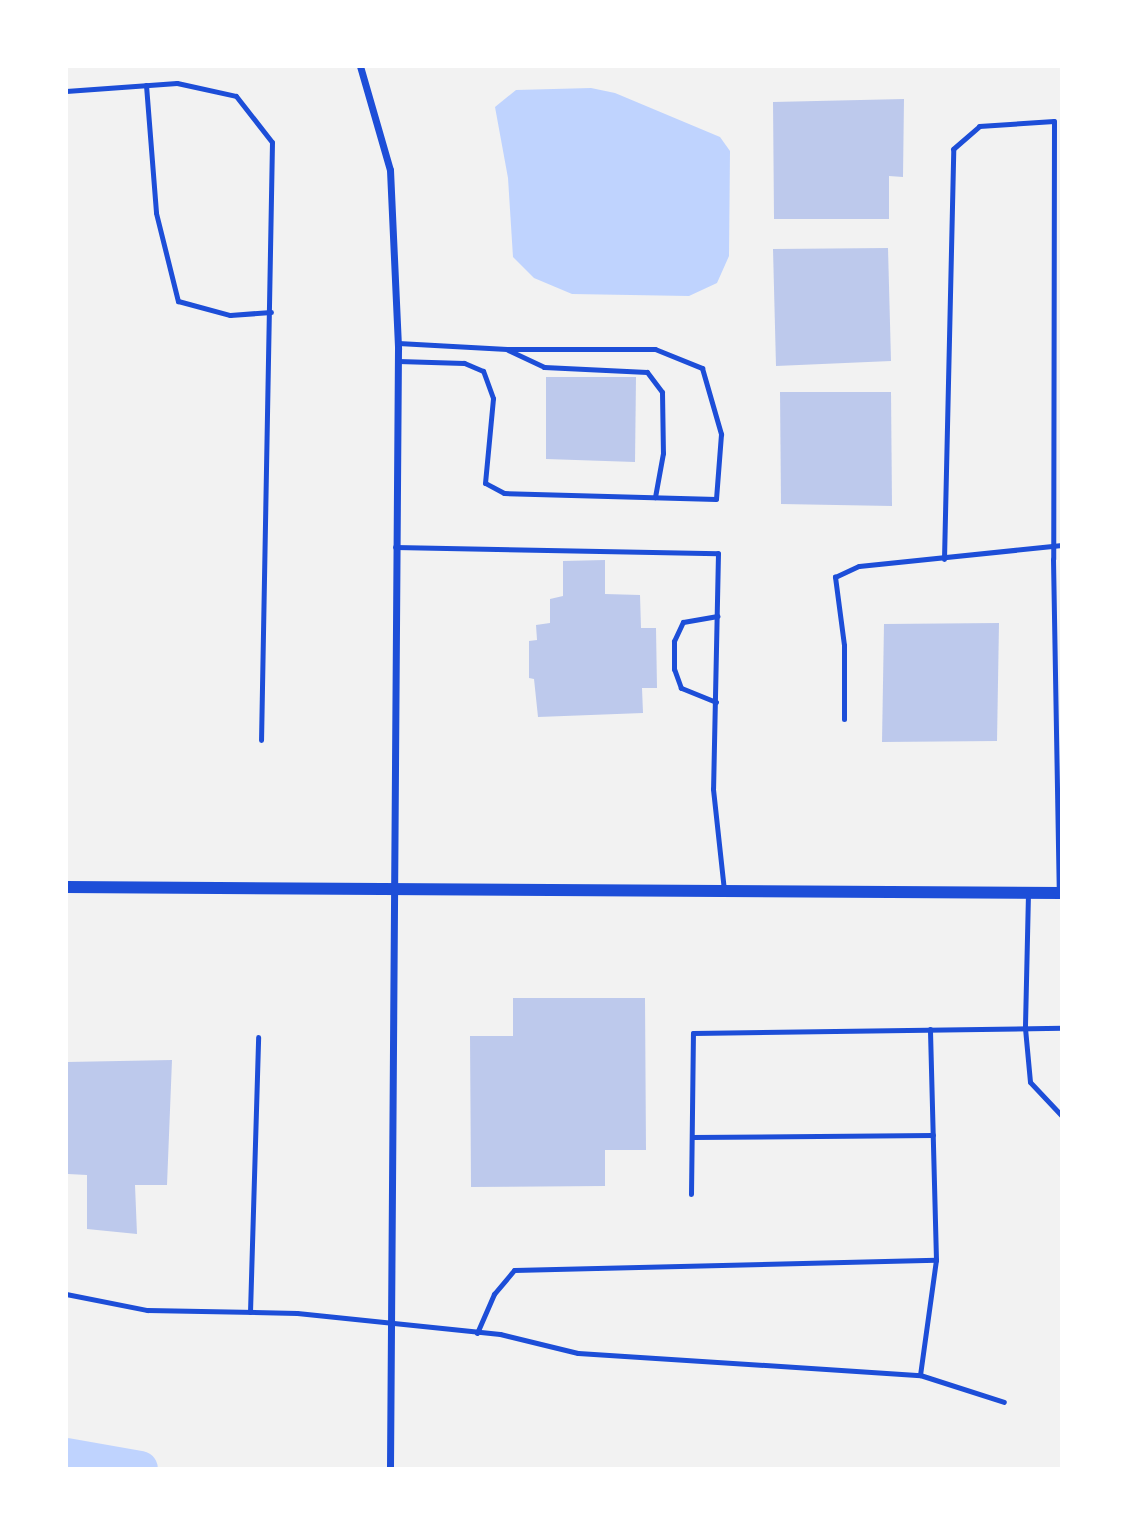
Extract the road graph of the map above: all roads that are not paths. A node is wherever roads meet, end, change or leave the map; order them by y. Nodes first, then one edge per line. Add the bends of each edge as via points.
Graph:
1 (360, 66) edge
2 (146, 85) junction
3 (66, 91) edge
4 (271, 312) junction
5 (398, 343) junction
6 (507, 349) junction
7 (398, 361) junction
8 (655, 497) junction
9 (1062, 545) edge
10 (1053, 546) junction
11 (395, 547) junction
12 (944, 559) junction
13 (717, 616) junction
14 (716, 702) junction
15 (844, 719) dead end
16 (1058, 723) edge
17 (261, 740) dead end
18 (66, 887) edge
19 (391, 887) junction
20 (724, 890) junction
21 (1028, 892) junction
22 (1060, 893) edge
23 (1025, 1028) junction
24 (1062, 1028) edge
25 (930, 1029) junction
26 (258, 1037) dead end
27 (1062, 1116) edge
28 (933, 1135) junction
29 (692, 1137) junction
30 (691, 1194) dead end
31 (936, 1260) junction
32 (66, 1294) edge
33 (250, 1312) junction
34 (390, 1325) junction
35 (477, 1332) junction
36 (920, 1376) junction
37 (1004, 1402) dead end
38 (390, 1468) edge

1 - 5 street via 390,170
2 - 3 lane
2 - 4 lane via 156,213 178,301 230,315
2 - 4 lane via 177,83 236,96 272,142
4 - 17 lane
5 - 6 lane
5 - 7 street
6 - 8 lane via 544,367 647,372 662,392 663,453
6 - 8 lane via 655,349 702,368 721,433 716,499
7 - 8 lane via 464,363 483,371 493,398 485,482 504,493
7 - 11 street
9 - 10 lane
10 - 12 lane
10 - 12 lane via 1054,121 979,126 953,149
10 - 16 lane
11 - 13 lane via 718,553
11 - 19 street
12 - 15 lane via 859,566 835,577 844,645
13 - 14 lane
13 - 14 lane via 683,622 674,641 674,669 681,688
14 - 20 lane via 713,789
16 - 22 lane
18 - 19 street
19 - 20 street
19 - 34 street
20 - 21 street
21 - 22 street
21 - 23 lane
23 - 24 lane
23 - 25 lane
23 - 27 lane via 1030,1082
25 - 28 lane
25 - 29 lane via 693,1033
26 - 33 lane
28 - 29 lane
28 - 31 lane
29 - 30 lane
31 - 35 lane via 514,1270 494,1294
31 - 36 lane
32 - 33 lane via 147,1310
33 - 34 lane
34 - 35 lane
34 - 38 street
35 - 36 lane via 578,1353
36 - 37 lane

